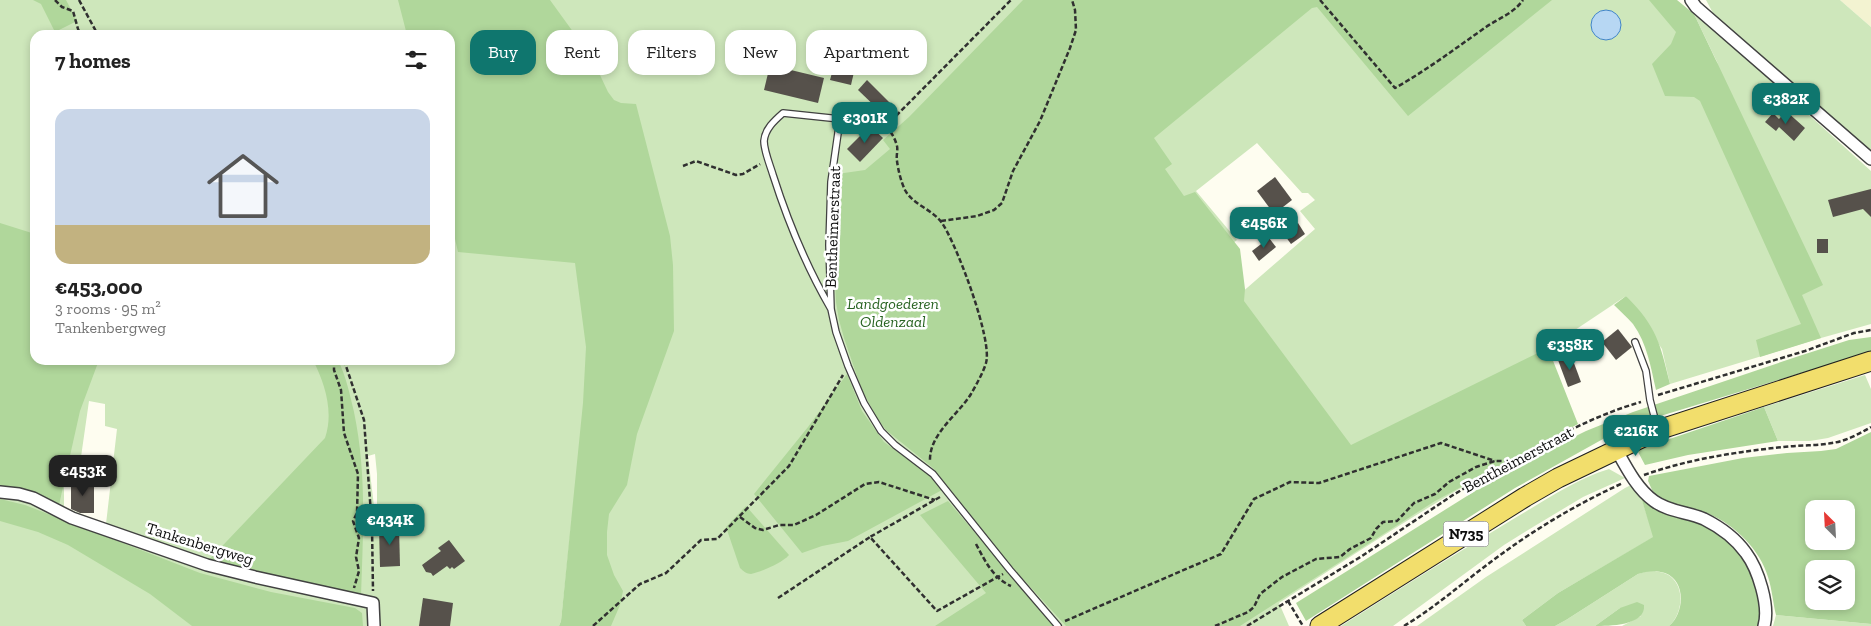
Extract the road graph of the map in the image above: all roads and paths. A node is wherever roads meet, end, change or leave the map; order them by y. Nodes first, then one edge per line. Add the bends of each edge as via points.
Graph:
1 (55, 0) edge
2 (79, 0) edge
3 (1012, 0) edge
4 (1072, 0) edge
5 (1320, 0) edge
6 (1523, 0) edge
7 (1692, 0) edge
8 (78, 30) edge
9 (95, 30) edge
10 (840, 119) junction
11 (886, 126) junction
12 (768, 155) junction
13 (1871, 160) edge
14 (682, 166) dead end
15 (941, 221) junction
16 (830, 309) junction
17 (1871, 330) edge
18 (1635, 342) dead end
19 (1871, 361) edge
20 (334, 365) edge
21 (346, 365) edge
22 (848, 366) junction
23 (1650, 400) junction
24 (1871, 427) edge
25 (1658, 430) junction
26 (1616, 449) junction
27 (1495, 461) junction
28 (1509, 462) junction
29 (932, 474) junction
30 (1633, 478) junction
31 (0, 492) edge
32 (948, 493) junction
33 (935, 500) junction
34 (740, 517) junction
35 (870, 537) junction
36 (1010, 570) junction
37 (349, 598) junction
38 (778, 598) dead end
39 (1288, 601) junction
40 (373, 603) junction
41 (1057, 625) edge
42 (374, 626) edge
43 (593, 626) edge
44 (1216, 626) edge
45 (1248, 626) edge
46 (1303, 626) edge
47 (1320, 626) edge
48 (1404, 626) edge
49 (1764, 626) edge

1 - 8 path via 73,11
2 - 9 path
3 - 11 path
4 - 15 path via 1076,30 1070,48 1040,122 1013,171 1002,203 994,210 977,216
5 - 6 path via 1395,88 1506,17
7 - 13 street via 1696,8
10 - 11 path via 863,116
10 - 12 lane, Bentheimerstraat via 783,113 767,131 764,142
10 - 16 lane, Bentheimerstraat via 831,182
11 - 15 path via 898,148 897,159 905,190
12 - 14 path via 757,167 742,174 696,161
12 - 16 lane, Bentheimerstraat via 793,234
15 - 29 path via 971,288 986,348 986,362 970,394 939,433 930,455
16 - 22 lane, Bentheimerstraat
17 - 23 path, Bentheimerstraat
18 - 23 lane via 1646,371
19 - 25 main road, N735
20 - 37 path via 341,390 344,433 358,474 358,513 353,521 359,538 356,556 359,571
21 - 40 path via 364,420 372,528
22 - 29 lane, Bentheimerstraat via 864,403 881,430 894,445
22 - 34 path via 789,466
23 - 25 lane
23 - 28 path, Bentheimerstraat via 1610,412 1500,468
24 - 30 path via 1833,443 1709,457
25 - 26 main road, N735
26 - 30 street
26 - 47 main road, N735 via 1525,497
27 - 28 path
27 - 41 path via 1441,444 1319,484 1290,482 1254,499 1220,554
27 - 44 path via 1448,482 1435,494 1414,503 1397,521 1383,522 1371,538 1340,557 1316,559 1282,577 1260,594 1248,612
28 - 39 path, Bentheimerstraat
29 - 32 lane, Bentheimerstraat
30 - 48 path via 1520,540
30 - 49 street via 1657,503 1704,519 1732,538 1747,554 1764,596
31 - 37 street, Tankenbergweg via 33,498 72,518 207,564
32 - 33 path
32 - 36 lane, Bentheimerstraat
33 - 34 path via 879,482 865,484 794,525 763,530
33 - 35 path
34 - 43 path via 717,539 701,540 666,572 640,584
35 - 36 path via 937,611
35 - 38 path
36 - 41 lane, Bentheimerstraat
37 - 40 street, Tankenbergweg
39 - 45 path, Bentheimerstraat
39 - 46 path
40 - 42 street

